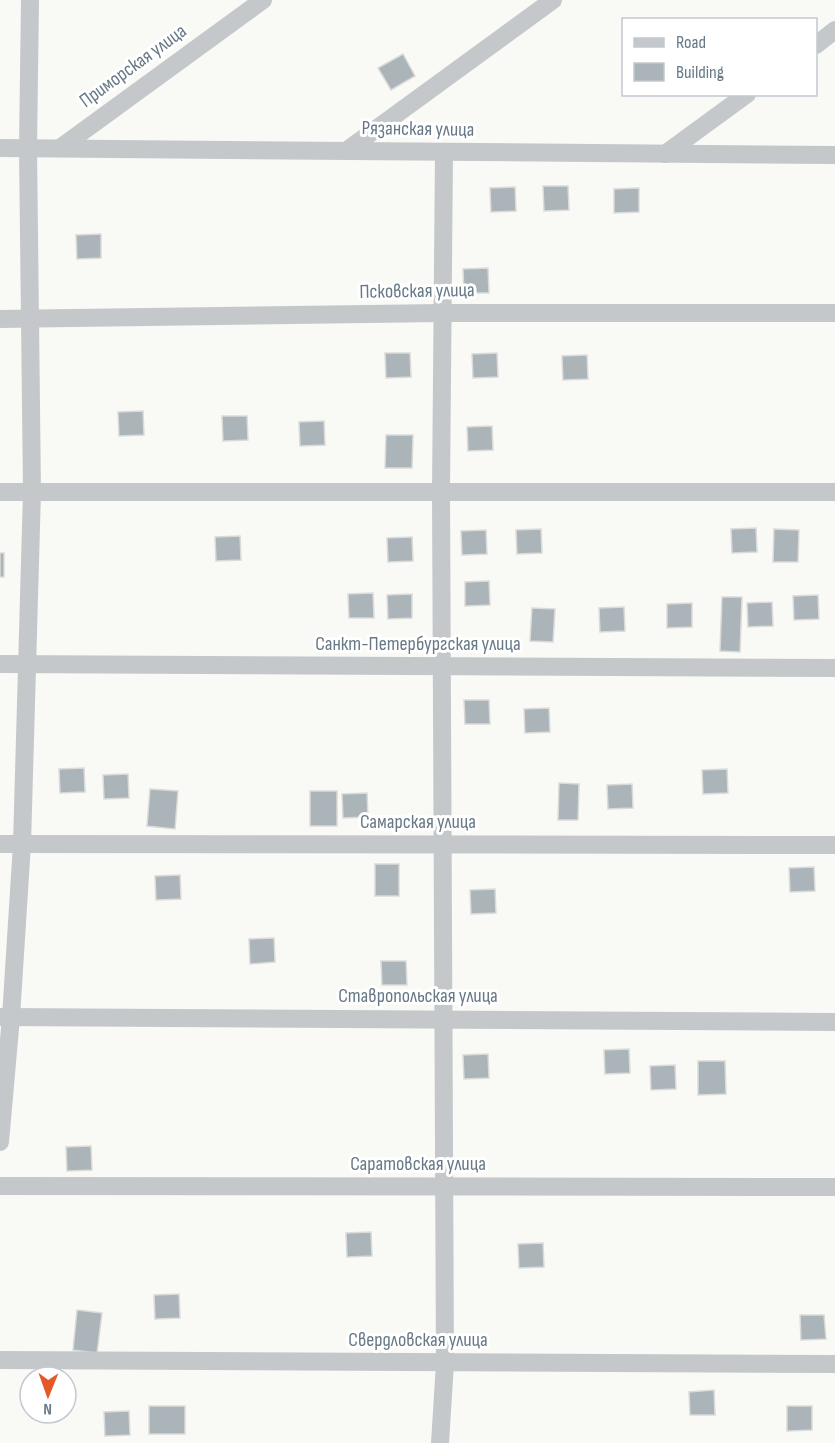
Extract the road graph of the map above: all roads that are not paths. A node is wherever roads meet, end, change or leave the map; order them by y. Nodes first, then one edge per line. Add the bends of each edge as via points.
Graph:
1 (30, 0) edge
2 (263, 0) edge
3 (553, 0) edge
4 (835, 30) edge
5 (817, 44) edge
6 (744, 96) edge
7 (0, 148) edge
8 (28, 148) junction
9 (60, 148) junction
10 (346, 150) junction
11 (444, 152) junction
12 (665, 154) junction
13 (835, 155) edge
14 (835, 312) edge
15 (442, 313) junction
16 (32, 318) junction
17 (0, 319) edge
18 (441, 491) junction
19 (0, 492) edge
20 (32, 492) junction
21 (835, 492) edge
22 (0, 664) edge
23 (26, 664) junction
24 (442, 667) junction
25 (835, 668) edge
26 (0, 844) edge
27 (22, 844) junction
28 (442, 844) junction
29 (835, 845) edge
30 (6, 1017) edge
31 (443, 1019) junction
32 (835, 1022) edge
33 (0, 1142) edge
34 (0, 1186) edge
35 (444, 1187) junction
36 (835, 1187) edge
37 (0, 1360) edge
38 (445, 1362) junction
39 (835, 1364) edge
40 (440, 1443) edge

1 - 8 street
2 - 9 street, Приморская улица
3 - 10 street
4 - 5 street
6 - 12 street
7 - 8 street, Рязанская улица
8 - 9 street, Рязанская улица
8 - 16 street
9 - 10 street, Рязанская улица
10 - 11 street, Рязанская улица
11 - 12 street, Рязанская улица
11 - 15 street
12 - 13 street, Рязанская улица
14 - 15 street, Псковская улица
15 - 16 street, Псковская улица
15 - 18 street
16 - 17 street, Псковская улица
16 - 20 street
18 - 20 street
18 - 21 street
18 - 24 street
19 - 20 street
20 - 23 street
22 - 23 street, Санкт-Петербургская улица
23 - 24 street, Санкт-Петербургская улица
23 - 27 street
24 - 25 street, Санкт-Петербургская улица
24 - 28 street
26 - 27 street, Самарская улица
27 - 28 street, Самарская улица
27 - 30 street
28 - 29 street, Самарская улица
28 - 31 street
30 - 31 street, Ставропольская улица
30 - 33 street
31 - 32 street, Ставропольская улица
31 - 35 street
34 - 35 street, Саратовская улица
35 - 36 street, Саратовская улица
35 - 38 street
37 - 38 street, Свердловская улица
38 - 39 street, Свердловская улица
38 - 40 street

